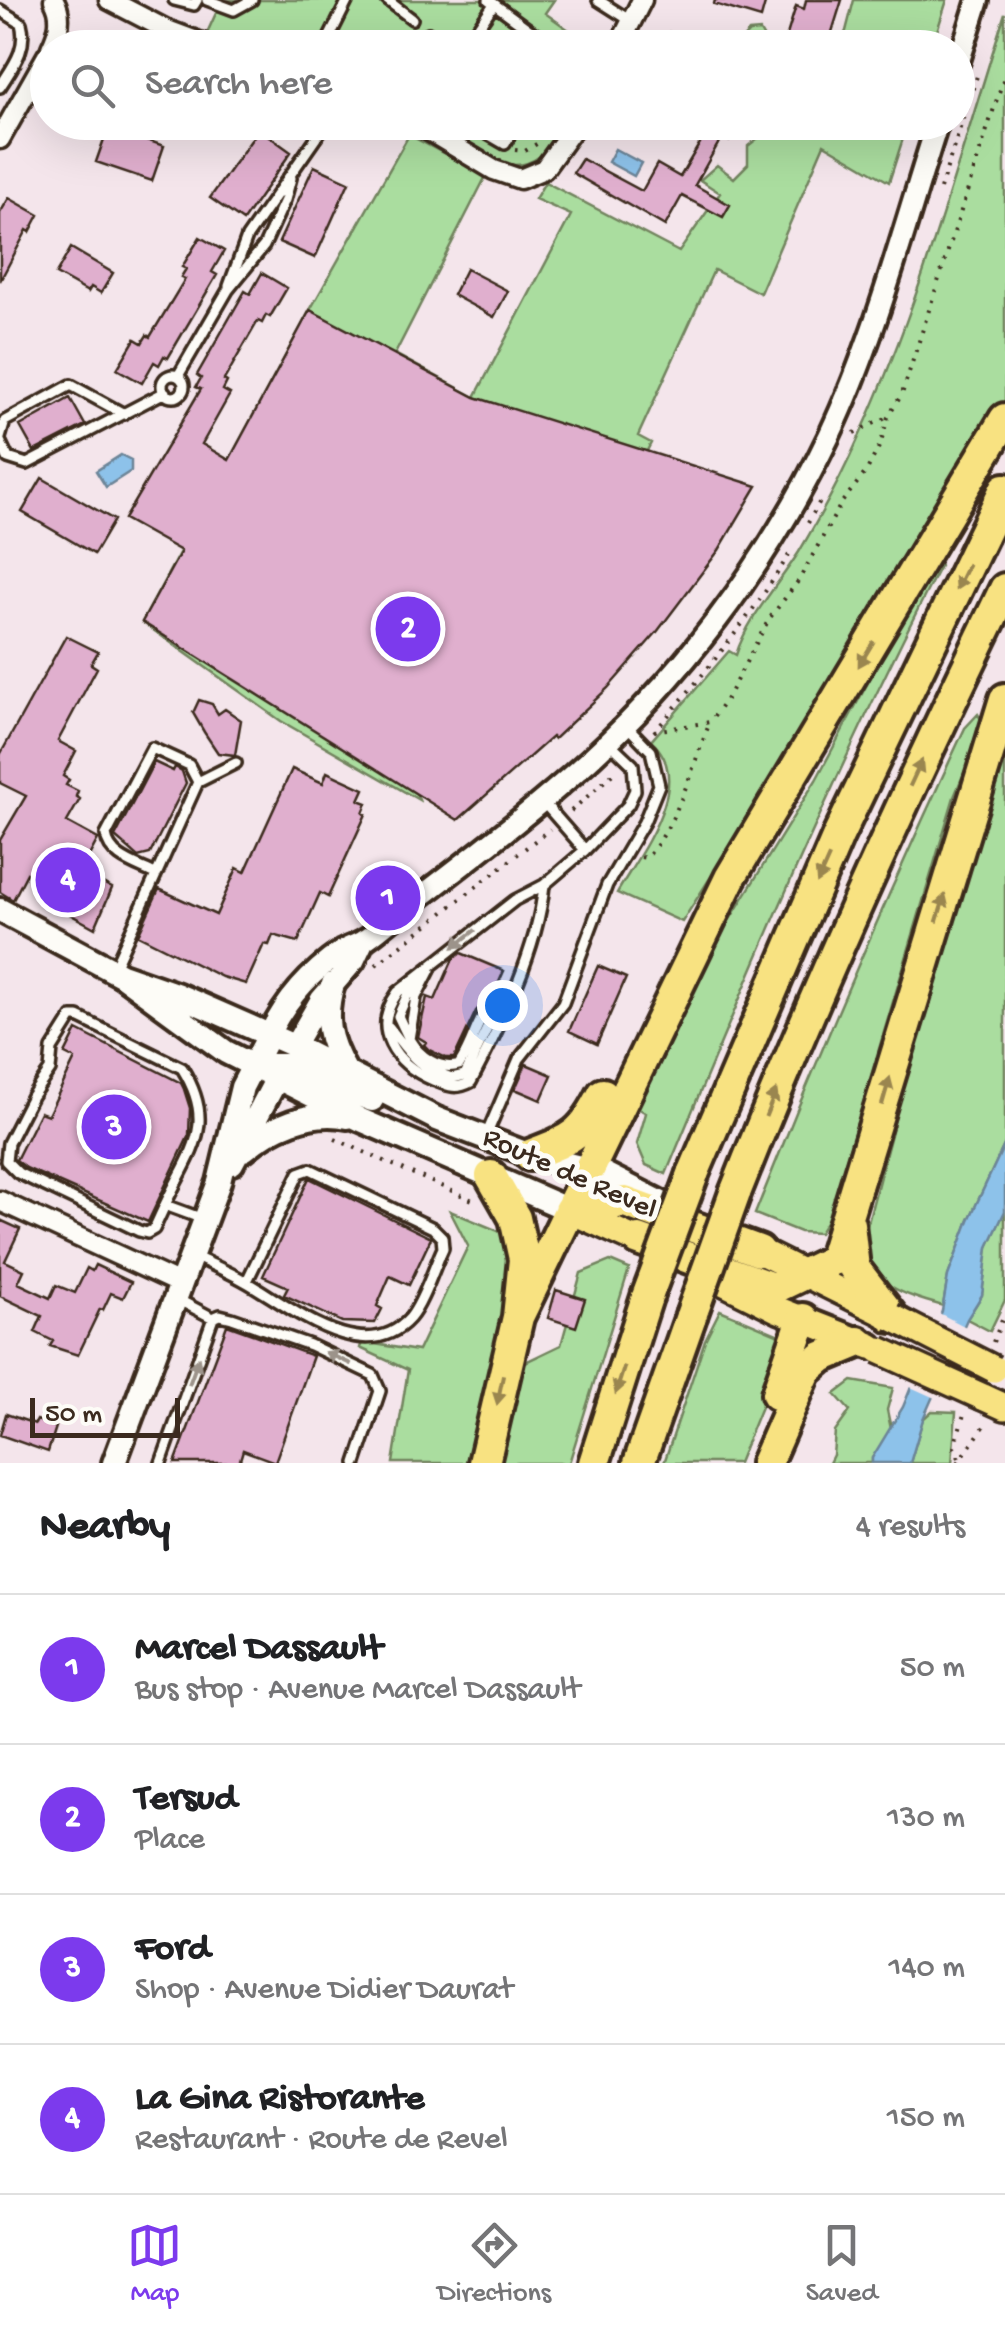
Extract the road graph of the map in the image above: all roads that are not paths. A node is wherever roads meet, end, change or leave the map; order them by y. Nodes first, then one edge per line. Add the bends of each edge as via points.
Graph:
1 (54, 0) edge
2 (109, 0) edge
3 (174, 0) edge
4 (197, 0) edge
5 (207, 0) edge
6 (252, 0) edge
7 (348, 0) edge
8 (386, 0) edge
9 (598, 0) edge
10 (642, 0) edge
11 (978, 0) edge
12 (492, 2) edge
13 (0, 10) edge
14 (412, 19) dead end
15 (631, 21) junction
16 (57, 30) edge
17 (166, 30) edge
18 (333, 30) edge
19 (475, 30) edge
20 (530, 30) edge
21 (627, 30) edge
22 (969, 30) edge
23 (30, 85) edge
24 (0, 87) edge
25 (0, 139) edge
26 (315, 140) edge
27 (444, 140) edge
28 (565, 140) edge
29 (932, 140) edge
30 (291, 178) junction
31 (228, 290) junction
32 (178, 376) junction
33 (164, 392) junction
34 (124, 414) junction
35 (1005, 419) edge
36 (0, 439) edge
37 (1005, 489) edge
38 (1005, 590) edge
39 (1005, 699) edge
40 (626, 725) junction
41 (608, 741) junction
42 (236, 763) dead end
43 (198, 782) junction
44 (542, 801) junction
45 (585, 850) junction
46 (155, 874) junction
47 (544, 885) junction
48 (0, 910) edge
49 (364, 940) junction
50 (696, 944) junction
51 (438, 960) junction
52 (117, 973) junction
53 (333, 984) junction
54 (513, 988) junction
55 (261, 1049) junction
56 (285, 1063) junction
57 (346, 1072) junction
58 (436, 1119) junction
59 (361, 1120) junction
60 (485, 1139) junction
61 (530, 1155) junction
62 (236, 1157) junction
63 (587, 1170) junction
64 (491, 1176) junction
65 (219, 1182) junction
66 (0, 1201) edge
67 (165, 1205) junction
68 (569, 1210) junction
69 (849, 1218) junction
70 (205, 1220) junction
71 (639, 1240) junction
72 (759, 1250) junction
73 (192, 1255) junction
74 (803, 1274) junction
75 (247, 1281) junction
76 (178, 1291) junction
77 (892, 1317) junction
78 (213, 1318) junction
79 (518, 1318) junction
80 (803, 1319) junction
81 (868, 1346) junction
82 (999, 1371) edge
83 (986, 1407) edge
84 (114, 1463) edge
85 (160, 1463) edge
86 (356, 1463) edge
87 (484, 1463) edge
88 (594, 1463) edge
89 (639, 1463) edge
90 (754, 1463) edge
91 (766, 1463) edge

1 - 16 street
2 - 17 street
3 - 4 lane via 188,6
5 - 6 lane via 234,10
7 - 18 lane
8 - 14 lane
9 - 15 lane
10 - 15 street
11 - 22 street
12 - 19 lane
12 - 20 lane
13 - 24 lane via 22,23 24,35
15 - 21 street
23 - 25 street
26 - 30 lane
27 - 28 street via 520,179 544,169
29 - 40 street via 830,434 737,594
30 - 31 lane via 264,246
30 - 31 lane via 246,237
31 - 32 lane
32 - 33 lane via 164,380
32 - 33 lane via 182,391
33 - 34 lane
34 - 36 lane via 26,464 8,458
34 - 36 lane via 71,384 6,421
35 -> 50 highway
37 -> 88 highway, bridge via 838,836 693,1174
89 -> 38 highway, bridge via 793,1046
69 -> 39 highway
40 - 41 street
40 - 60 lane via 651,751 659,785 607,885 563,1003 519,1059
41 - 44 street
41 - 45 lane via 633,765 635,790
42 - 43 lane
43 - 46 lane
43 - 46 lane via 190,765 152,748 106,836 113,852
44 - 45 lane
44 - 49 street
45 - 47 lane
46 - 52 lane
47 -> 51 lane
47 - 54 lane via 542,913
48 - 52 main road, Route de Revel
49 - 53 street
49 - 55 street via 297,991
50 - 61 highway via 642,1014 591,1119 570,1140
50 - 63 highway
51 - 54 lane via 422,980 408,1039 436,1064 459,1066 485,1008
51 - 54 lane via 390,1002 388,1025 392,1047 406,1066 460,1088 471,1082
52 - 55 main road, Route de Revel via 178,994
52 - 55 main road, Route de Revel via 216,1046
53 - 56 street
53 - 57 main road via 328,1036
55 - 56 main road, Route de Revel
55 - 56 main road, Route de Revel
55 - 65 main road via 242,1088
56 - 57 main road, Route de Revel
56 - 58 main road via 412,1116
56 - 59 main road, Route de Revel
56 - 62 main road
57 - 58 main road, Route de Revel
58 - 60 main road, Route de Revel
59 - 62 main road via 308,1118 262,1136
59 - 64 main road, Route de Revel
60 - 61 main road, Route de Revel
61 - 63 main road, Route de Revel
62 - 65 main road
63 - 68 highway
63 - 72 main road, Route de Revel
64 - 68 main road, Route de Revel
64 - 79 highway via 522,1242
65 - 70 main road
66 - 76 street
67 - 67 lane via 203,1117 189,1079 182,1068 72,1017 8,1142 6,1161 139,1232 154,1229
67 - 70 lane
68 - 71 main road, Route de Revel
68 - 72 highway via 625,1202
68 - 79 highway
69 - 74 highway via 831,1260
69 - 77 highway via 854,1268
70 - 73 main road
71 - 74 highway via 770,1287
71 - 80 main road, Route de Revel
72 - 74 main road, Route de Revel
73 - 75 lane
73 - 76 main road
74 - 77 main road, Route de Revel
74 - 80 main road
75 - 75 lane via 351,1338 382,1336 410,1318 443,1248 442,1236 310,1169 299,1173
76 - 78 lane
76 - 84 main road
77 - 82 main road, Route de Revel, bridge
85 -> 78 lane
86 -> 78 lane via 380,1391 373,1375 310,1345 232,1318
79 -> 87 highway
80 - 81 main road, Route de Revel
80 - 90 highway
81 - 83 main road, Route de Revel, bridge
81 - 91 highway via 822,1357 806,1371

